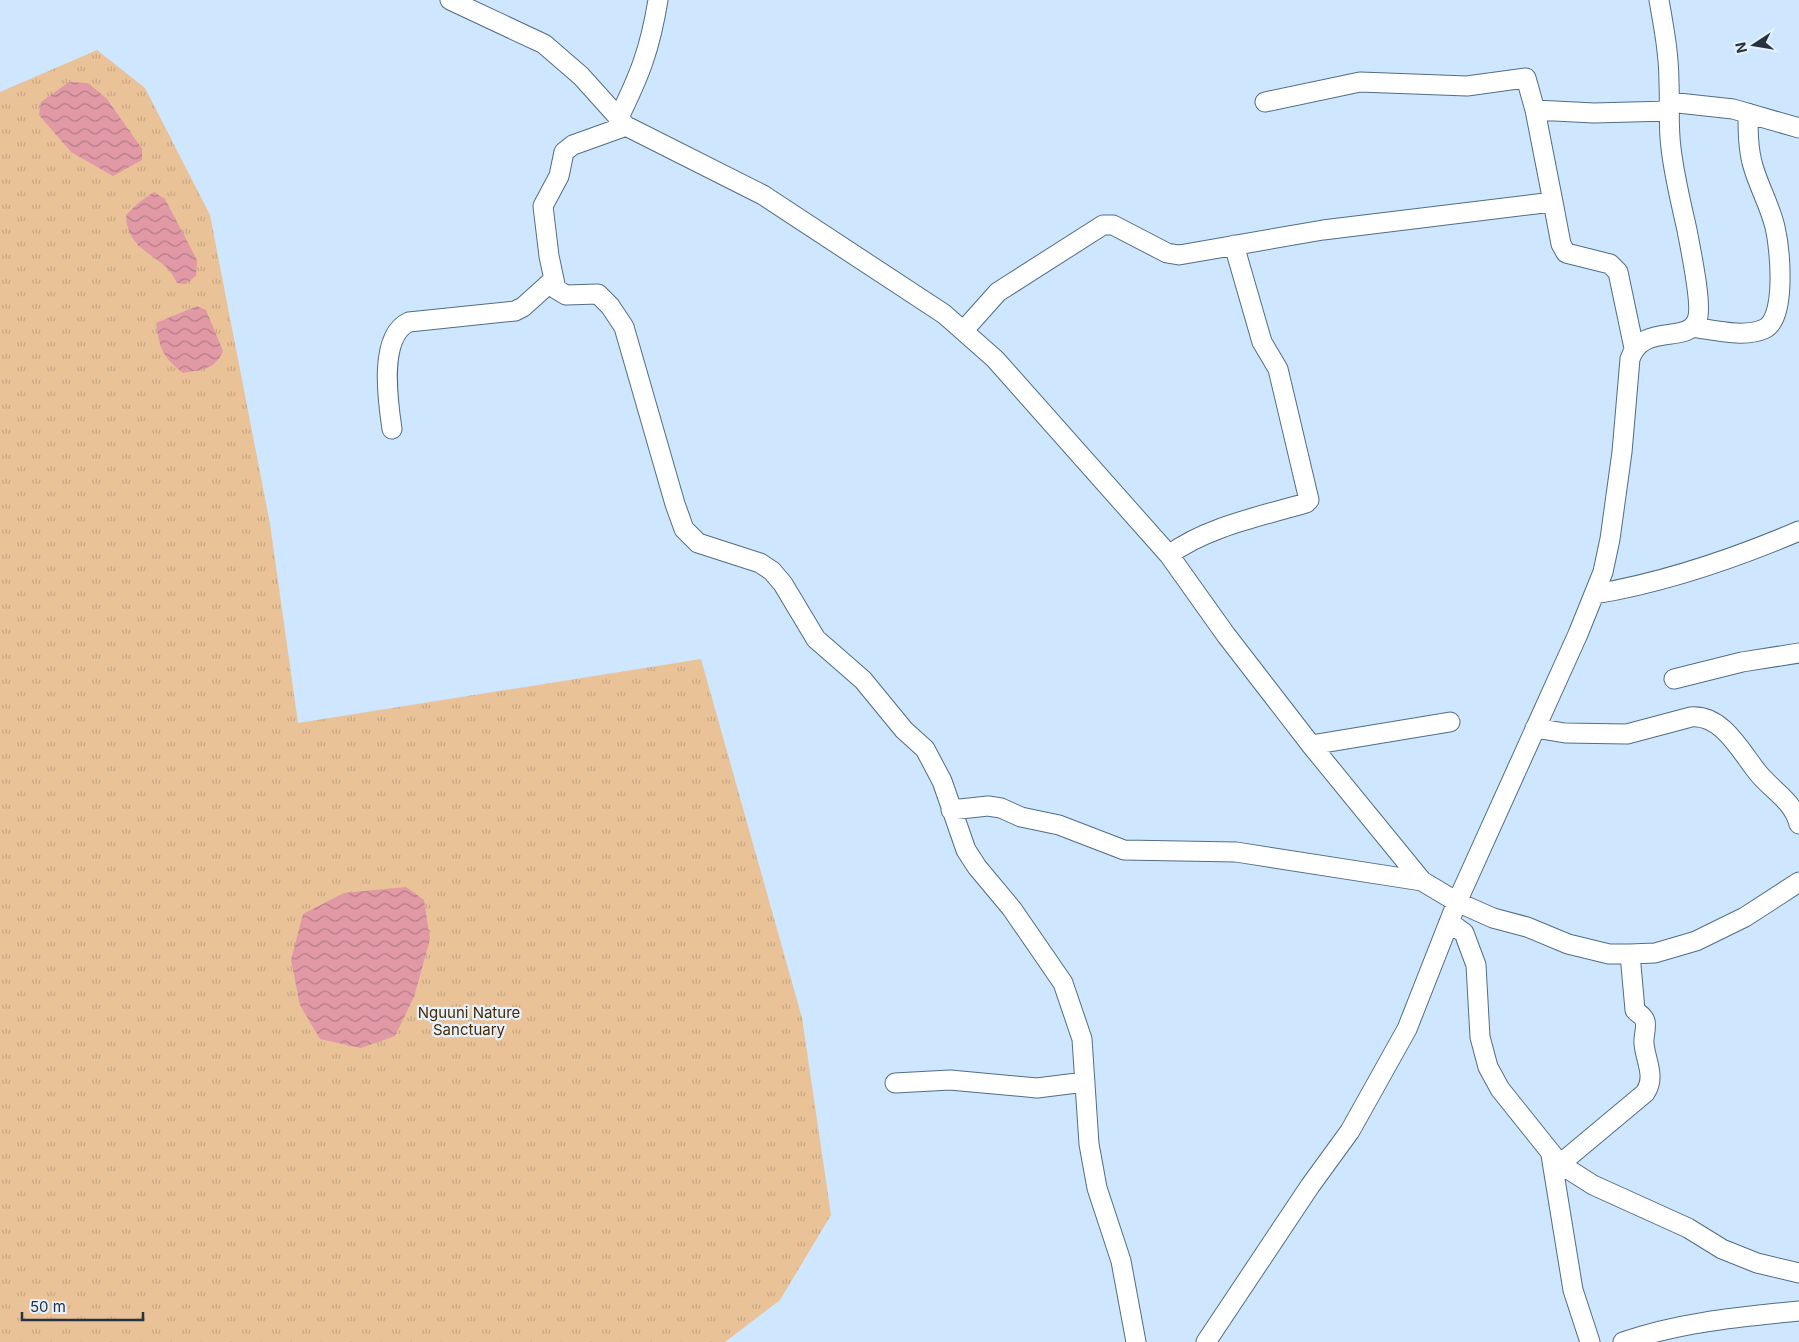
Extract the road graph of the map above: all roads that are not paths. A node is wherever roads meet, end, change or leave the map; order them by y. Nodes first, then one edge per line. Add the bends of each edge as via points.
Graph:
1 (450, 0) edge
2 (658, 0) edge
3 (1659, 0) edge
4 (1265, 102) dead end
5 (1669, 107) junction
6 (1535, 110) junction
7 (1748, 113) junction
8 (622, 122) junction
9 (1799, 128) edge
10 (1554, 202) junction
11 (1234, 245) junction
12 (553, 280) junction
13 (1692, 327) junction
14 (964, 330) junction
15 (1634, 348) junction
16 (392, 429) dead end
17 (1799, 530) edge
18 (1169, 555) junction
19 (1595, 594) junction
20 (1799, 653) edge
21 (1674, 679) dead end
22 (1450, 722) dead end
23 (1535, 728) junction
24 (1310, 745) junction
25 (951, 810) junction
26 (1799, 824) edge
27 (1422, 881) junction
28 (1799, 882) edge
29 (1457, 902) junction
30 (1449, 922) junction
31 (1630, 954) junction
32 (1085, 1082) junction
33 (895, 1083) dead end
34 (1555, 1160) junction
35 (1799, 1273) edge
36 (1799, 1311) edge
37 (1136, 1342) edge
38 (1206, 1342) edge
39 (1590, 1342) edge
40 (1624, 1342) edge

1 - 8 street via 544,44 582,76
2 - 8 street via 648,53
3 - 5 street via 1668,53
4 - 6 street via 1360,82 1467,86 1526,78
5 - 6 street via 1594,113
5 - 7 street via 1733,109
5 - 13 street via 1671,147 1691,250 1698,310 1697,321
6 - 10 street
7 - 9 street
7 - 13 street via 1752,165 1775,228 1779,266 1778,310 1773,323 1764,329 1746,333
8 - 12 street via 564,152 559,176 543,206
8 - 14 street via 763,195 898,281
10 - 11 street via 1323,230
10 - 15 street via 1566,253 1616,268
11 - 14 street via 1179,255 1167,253 1112,225 1102,225 998,292
11 - 18 street via 1262,342 1278,369 1309,500 1203,535
12 - 16 street via 515,311 417,321 401,326 393,338 388,371
12 - 25 street via 560,293 598,294 624,328 674,504 690,537 708,548 760,563 772,571 816,639 863,680 924,749 938,772
13 - 15 street via 1649,338
14 - 18 street via 994,359
15 - 19 street via 1630,359 1610,539
17 - 19 street via 1722,563
18 - 24 street
19 - 23 street
20 - 21 street via 1742,662
22 - 24 street
23 - 26 street via 1565,733 1626,734 1702,717 1730,736 1758,773 1794,809
23 - 29 street
24 - 27 street
25 - 27 street via 1000,808 1022,817 1059,825 1124,850 1236,852
25 - 32 street via 966,850 977,867 1012,909 1063,983 1079,1026
27 - 29 street
28 - 31 street via 1745,917 1696,941 1655,953
29 - 30 street
29 - 31 street via 1568,944 1610,954
30 - 34 street via 1464,933 1476,965 1480,1036 1488,1067 1500,1089
30 - 38 street via 1407,1029 1368,1100
31 - 34 street via 1634,1008 1646,1024 1644,1043 1651,1075 1650,1087
32 - 33 street via 1037,1088 950,1080
32 - 37 street via 1089,1144 1096,1181 1121,1261
34 - 35 street via 1593,1186 1688,1228 1722,1249 1757,1263
34 - 39 street via 1573,1290
36 - 40 street via 1695,1323 1650,1332

